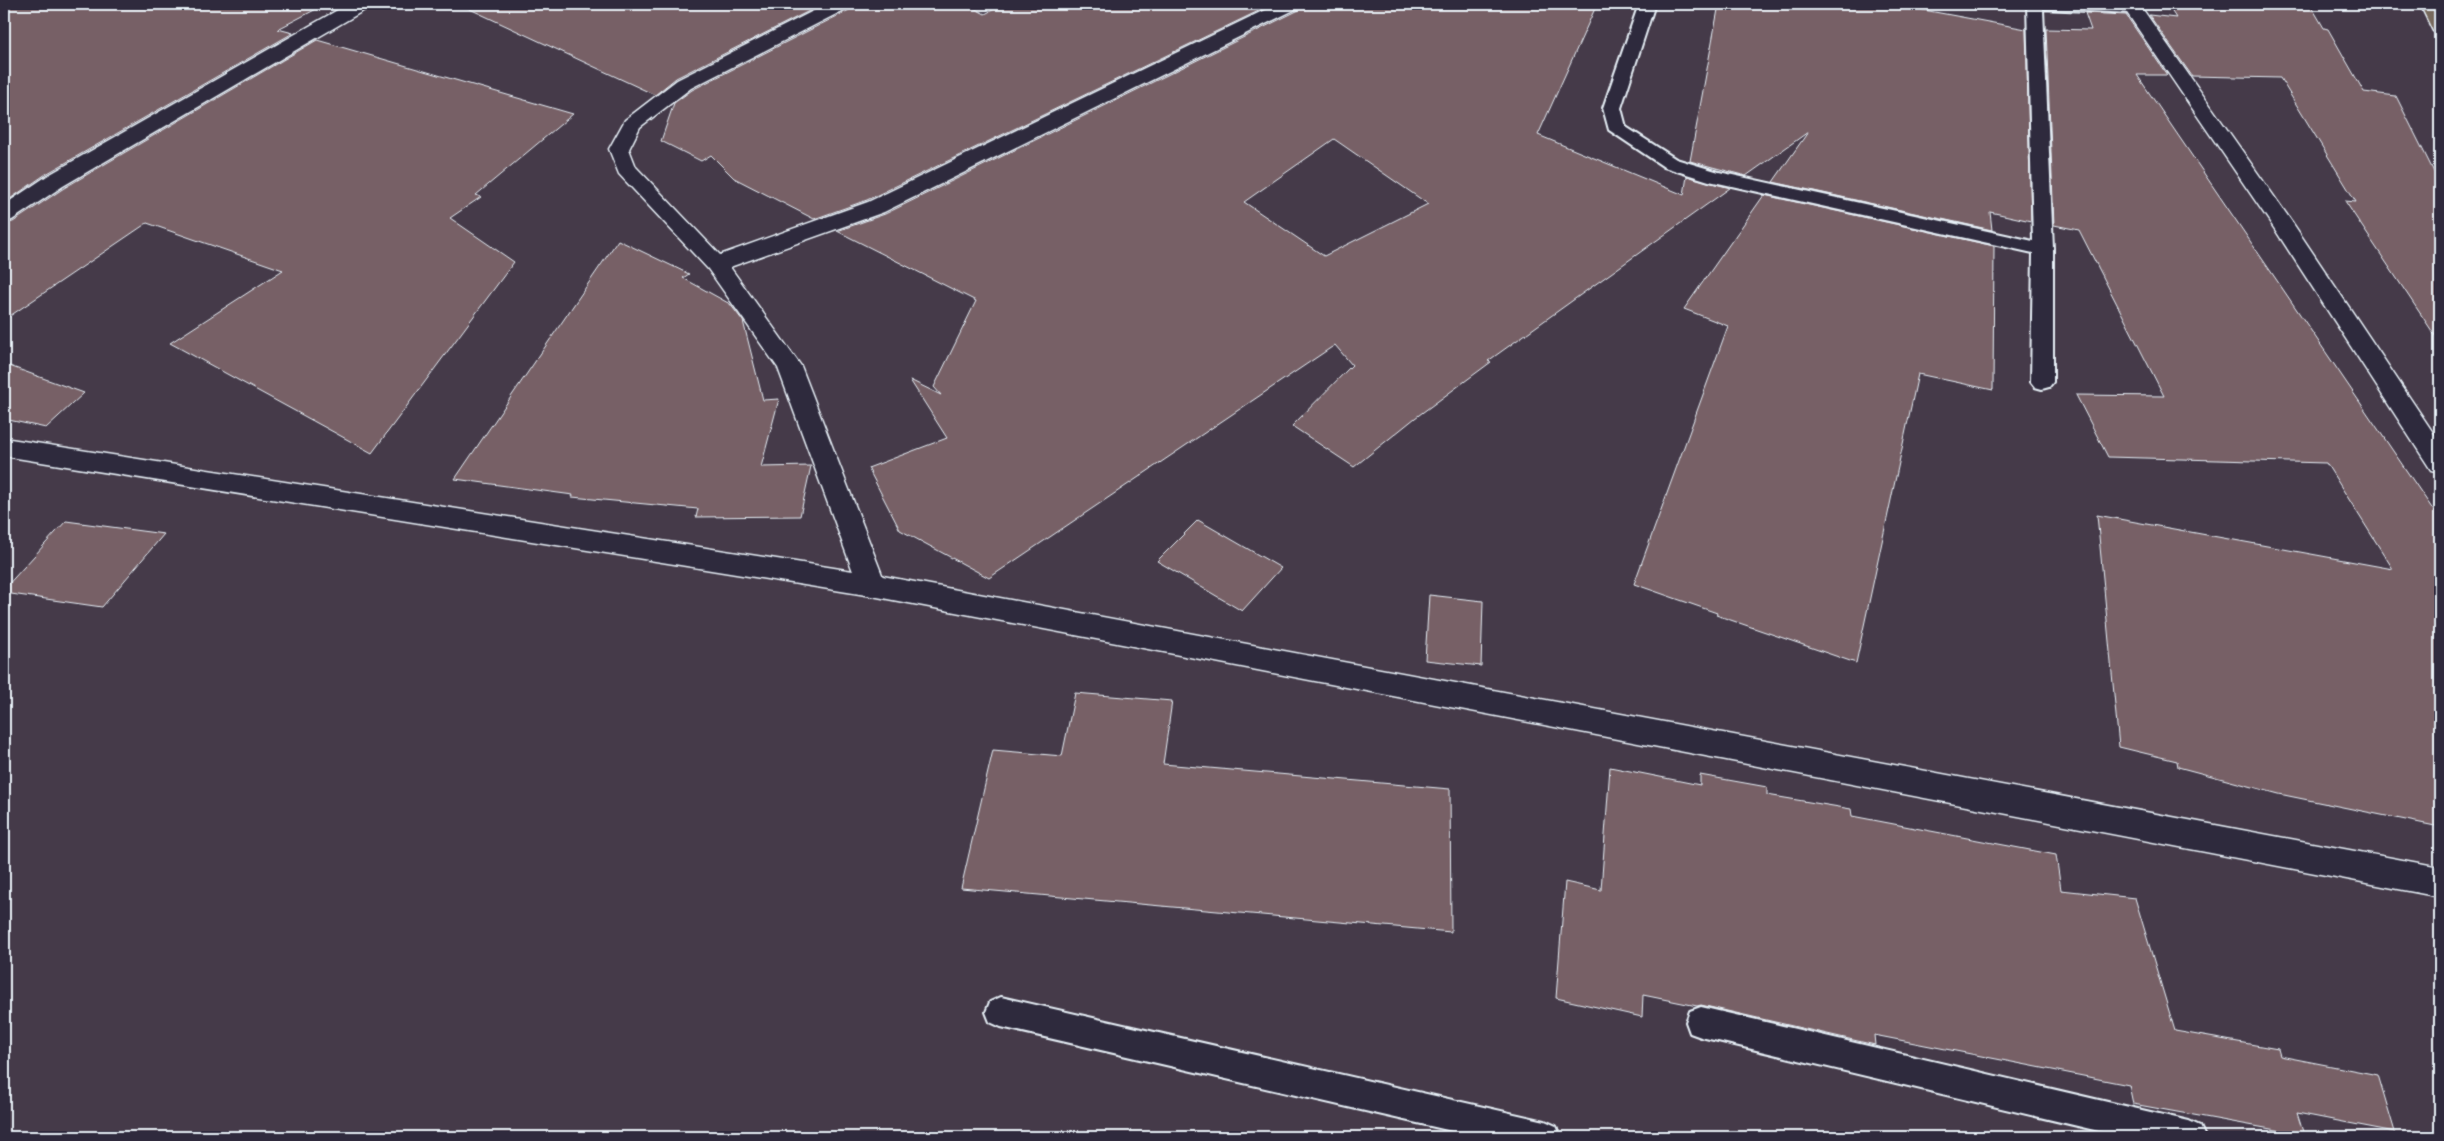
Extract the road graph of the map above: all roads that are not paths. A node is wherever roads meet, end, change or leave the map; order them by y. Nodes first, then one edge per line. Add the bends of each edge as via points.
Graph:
1 (361, 4) edge
2 (841, 4) edge
3 (1291, 4) edge
4 (1647, 4) edge
5 (2035, 4) edge
6 (2040, 4) edge
7 (2429, 4) edge
8 (2132, 6) edge
9 (2440, 27) edge
10 (4, 215) edge
11 (2043, 248) junction
12 (716, 264) junction
13 (2042, 382) dead end
14 (4, 446) edge
15 (2440, 463) edge
16 (872, 585) junction
17 (2440, 882) edge
18 (1001, 1012) dead end
19 (1702, 1022) dead end
20 (1545, 1137) edge
21 (2189, 1137) edge

1 - 10 street via 55,181
2 - 12 street via 684,84 632,124 619,149 626,170
3 - 12 street via 876,207
4 - 11 lane via 1612,108 1618,130 1642,148 1670,164 1715,178
5 - 11 lane
6 - 8 lane
7 - 9 main road
8 - 15 street via 2284,227
11 - 13 lane
12 - 16 street via 789,366
14 - 16 street
16 - 17 street
18 - 20 lane
19 - 21 lane

